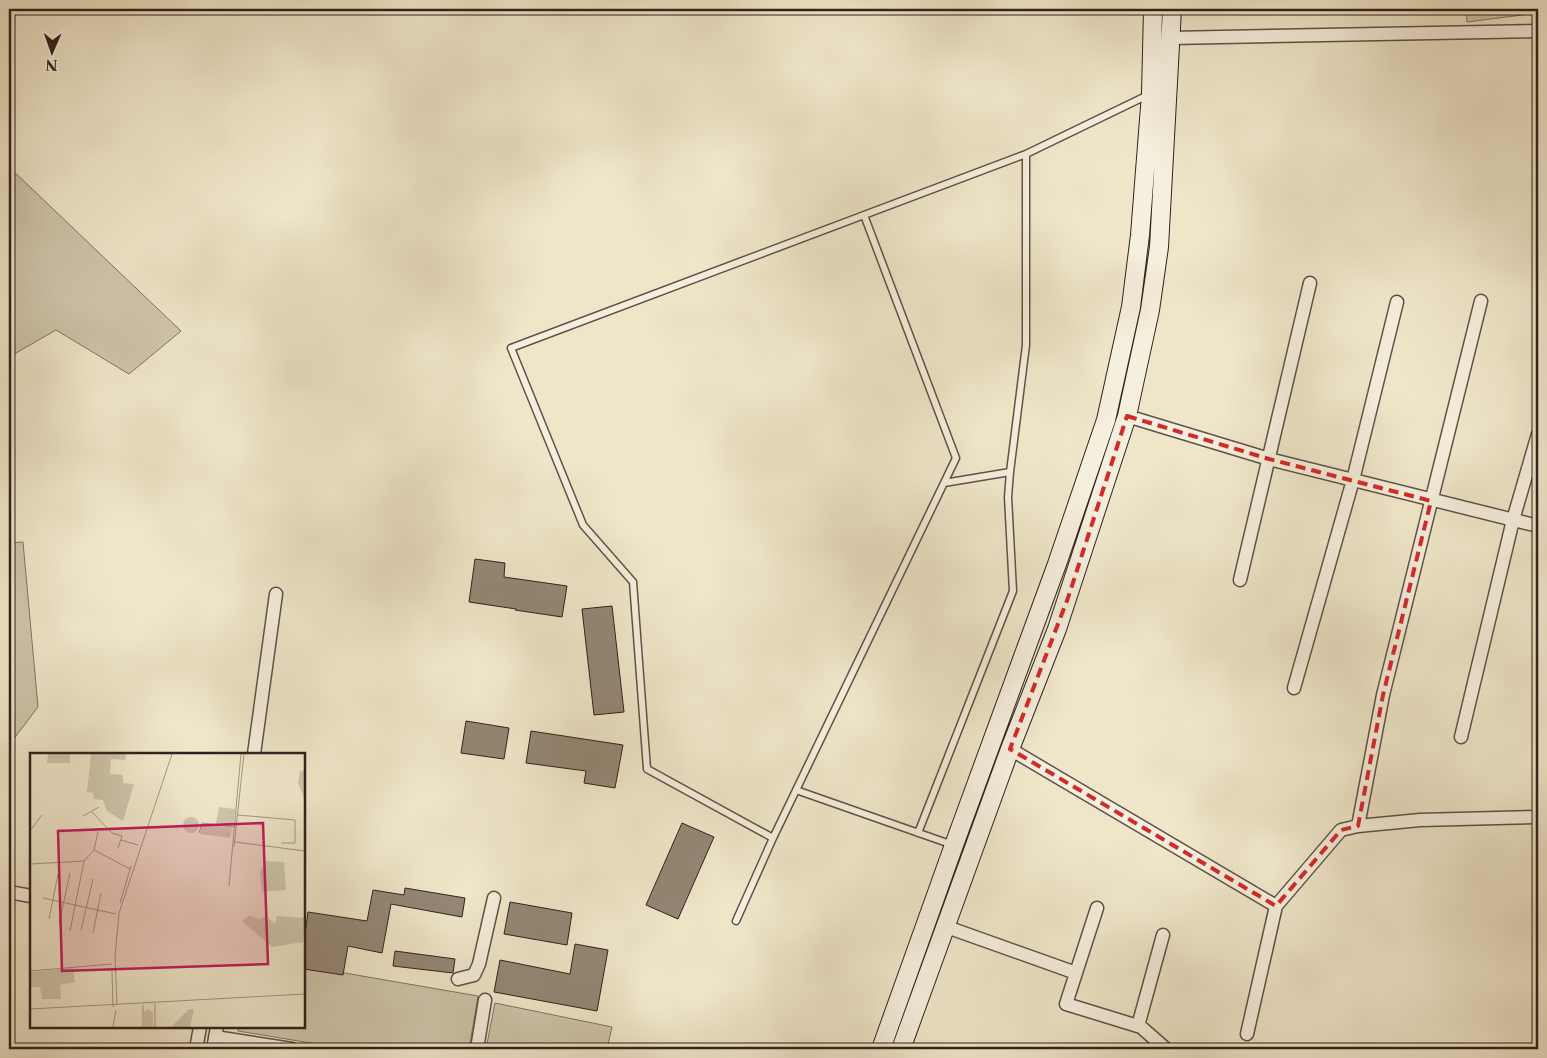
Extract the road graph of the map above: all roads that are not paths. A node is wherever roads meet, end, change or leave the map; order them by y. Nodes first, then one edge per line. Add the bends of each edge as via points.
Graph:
1 (1154, 9) edge
2 (1172, 9) edge
3 (1538, 31) edge
4 (1170, 38) junction
5 (1151, 94) junction
6 (1026, 154) junction
7 (864, 215) junction
8 (1310, 283) dead end
9 (1482, 301) dead end
10 (1397, 302) dead end
11 (1127, 416) junction
12 (1538, 434) edge
13 (1269, 459) junction
14 (1010, 472) junction
15 (1353, 480) junction
16 (944, 483) junction
17 (1431, 501) junction
18 (1513, 520) junction
19 (1538, 526) edge
20 (1240, 580) dead end
21 (276, 594) dead end
22 (1294, 688) dead end
23 (1461, 737) dead end
24 (1010, 749) junction
25 (254, 753) edge
26 (796, 790) junction
27 (1538, 817) edge
28 (1358, 826) junction
29 (918, 833) junction
30 (774, 838) junction
31 (954, 845) junction
32 (9, 892) edge
33 (30, 896) edge
34 (494, 898) dead end
35 (1276, 906) junction
36 (1097, 908) dead end
37 (736, 921) dead end
38 (944, 926) junction
39 (1163, 935) dead end
40 (1076, 973) junction
41 (458, 979) dead end
42 (485, 1000) dead end
43 (1138, 1026) junction
44 (200, 1028) edge
45 (1247, 1034) dead end
46 (215, 1038) edge
47 (196, 1049) edge
48 (292, 1049) edge
49 (477, 1049) edge
50 (881, 1049) edge
51 (901, 1049) edge
52 (1166, 1049) edge

1 - 5 main road
2 - 4 main road
3 - 4 street
4 - 11 main road via 1159,246 1148,319
5 - 6 lane
5 - 31 main road via 1140,235 1130,307 1106,420 1058,564
6 - 7 lane
6 - 14 lane via 1026,345
7 - 16 lane via 956,458
7 - 30 lane via 512,348 583,525 632,582 647,769
8 - 13 street
9 - 17 street
10 - 15 street
11 - 13 street
11 - 24 main road via 1057,629
12 - 18 street
13 - 15 street
13 - 20 street
14 - 16 lane
14 - 29 lane via 1008,497 1013,591
15 - 17 street
15 - 22 street
16 - 26 lane
17 - 18 street
17 - 28 street via 1383,695
18 - 19 street
18 - 23 street
21 - 25 street
24 - 35 street
24 - 38 main road
26 - 29 lane
26 - 30 lane
27 - 28 street via 1420,820
28 - 35 street via 1341,830
29 - 31 lane
30 - 37 lane
31 - 50 main road
32 - 33 street
34 - 41 street via 479,964 474,975
35 - 45 street
36 - 40 street
38 - 40 street
38 - 51 main road
39 - 43 street
40 - 43 street via 1066,1004
42 - 49 street
43 - 52 street
44 - 47 street
46 - 48 street

